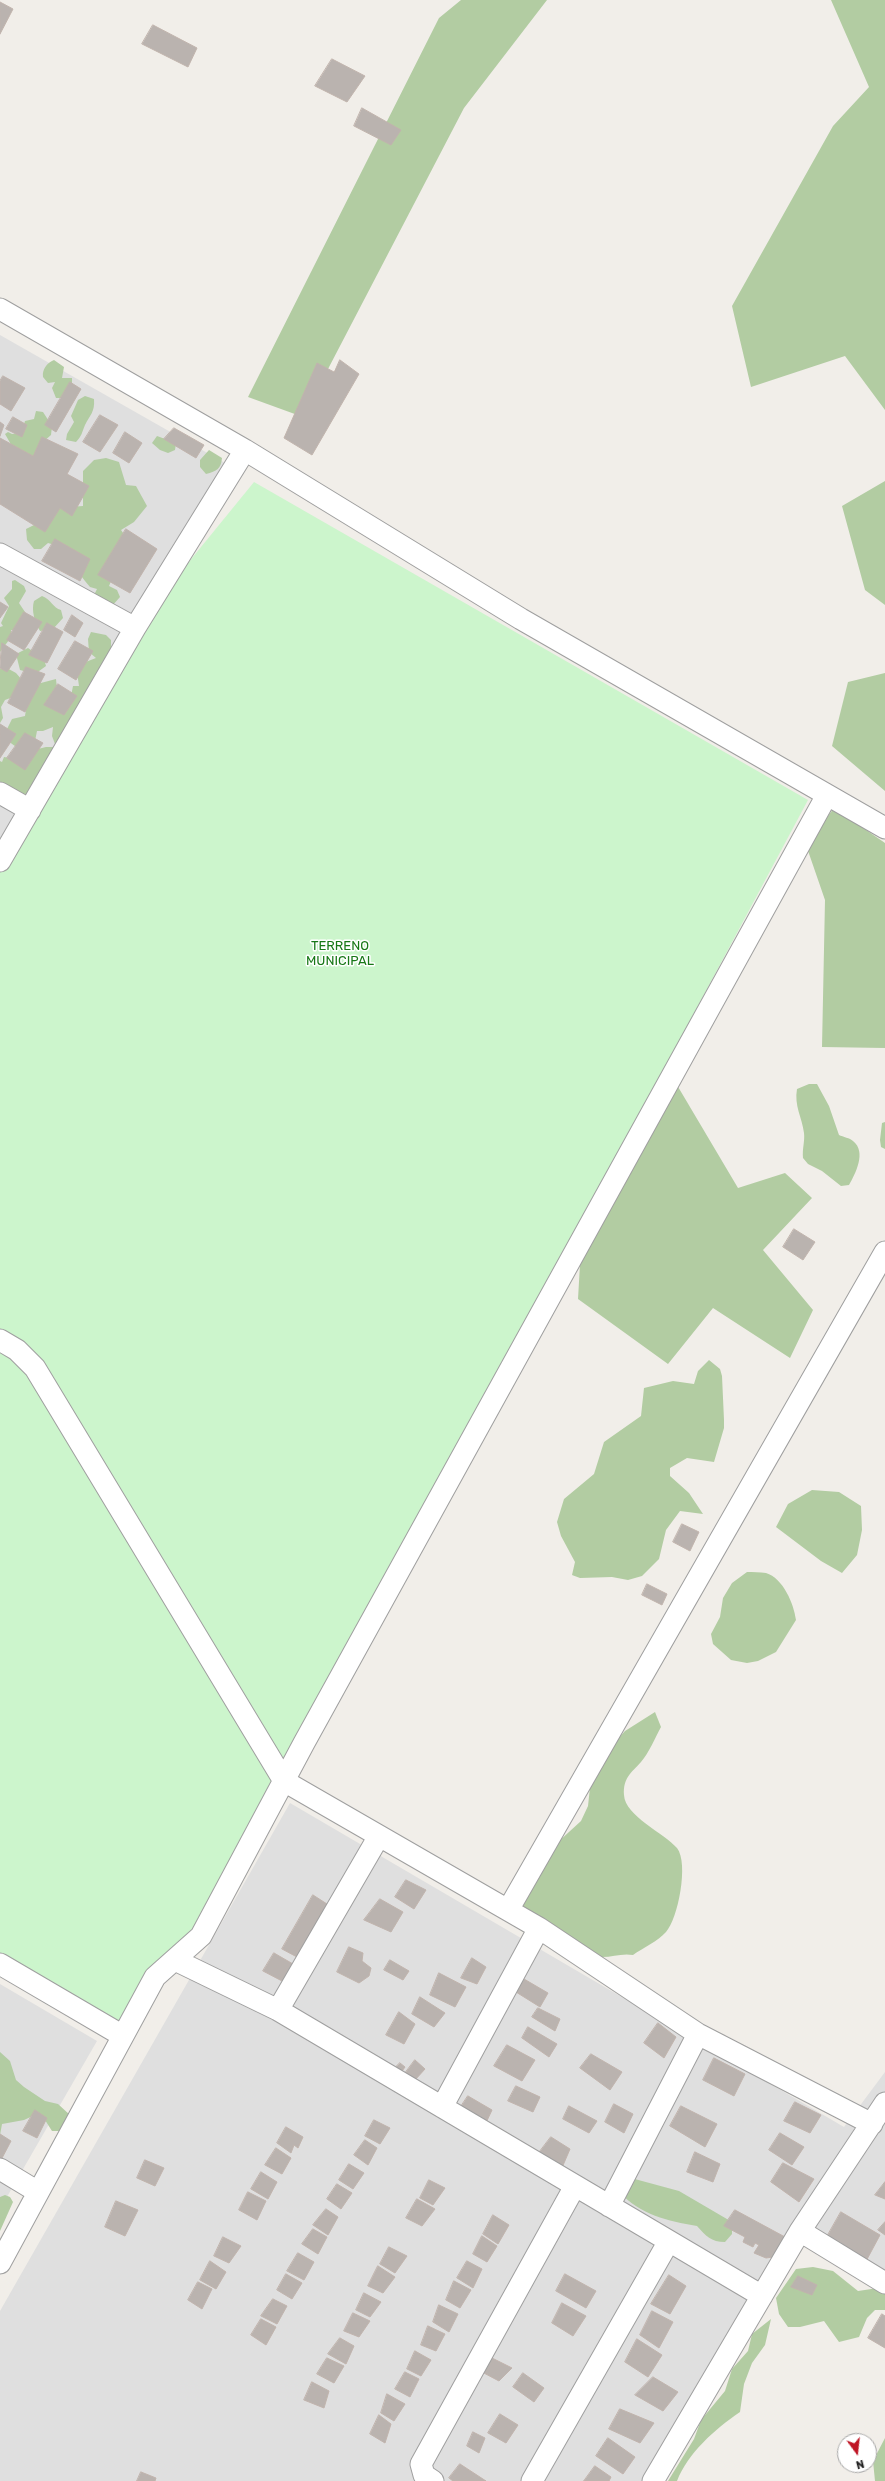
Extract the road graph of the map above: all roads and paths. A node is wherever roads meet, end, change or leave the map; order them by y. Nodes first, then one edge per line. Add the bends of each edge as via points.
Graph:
1 (0, 309) edge
2 (245, 450) junction
3 (0, 554) edge
4 (135, 628) junction
5 (0, 793) edge
6 (827, 795) junction
7 (30, 810) junction
8 (885, 828) edge
9 (0, 861) edge
10 (885, 1252) edge
11 (0, 1340) edge
12 (284, 1781) junction
13 (379, 1836) junction
14 (508, 1910) junction
15 (539, 1928) junction
16 (174, 1960) junction
17 (0, 1964) edge
18 (278, 2010) junction
19 (698, 2034) junction
20 (123, 2036) junction
21 (885, 2103) edge
22 (442, 2107) junction
23 (872, 2124) junction
24 (0, 2169) edge
25 (575, 2186) junction
26 (38, 2192) junction
27 (609, 2206) junction
28 (800, 2231) junction
29 (669, 2241) junction
30 (0, 2263) edge
31 (885, 2283) edge
32 (762, 2296) junction
33 (433, 2481) edge
34 (532, 2481) edge
35 (653, 2481) edge

1 - 2 street
2 - 4 street
2 - 6 street via 521,619
3 - 4 street
4 - 7 street
5 - 7 street
6 - 8 street
6 - 12 street
7 - 9 street
10 - 14 street
11 - 12 street via 17,1350 35,1368
12 - 13 street
12 - 16 street via 201,1936
13 - 14 street
13 - 18 street
14 - 15 street
15 - 19 street
15 - 22 street
16 - 18 street
16 - 20 street via 155,1977
17 - 20 street
18 - 22 street
19 - 23 street
19 - 27 street
20 - 26 street
21 - 23 street
22 - 25 street
23 - 28 street
24 - 26 street
25 - 27 street
25 - 33 street via 421,2464 424,2475
26 - 30 street
27 - 29 street
28 - 31 street
28 - 32 street
29 - 32 street
29 - 34 street
32 - 35 street

